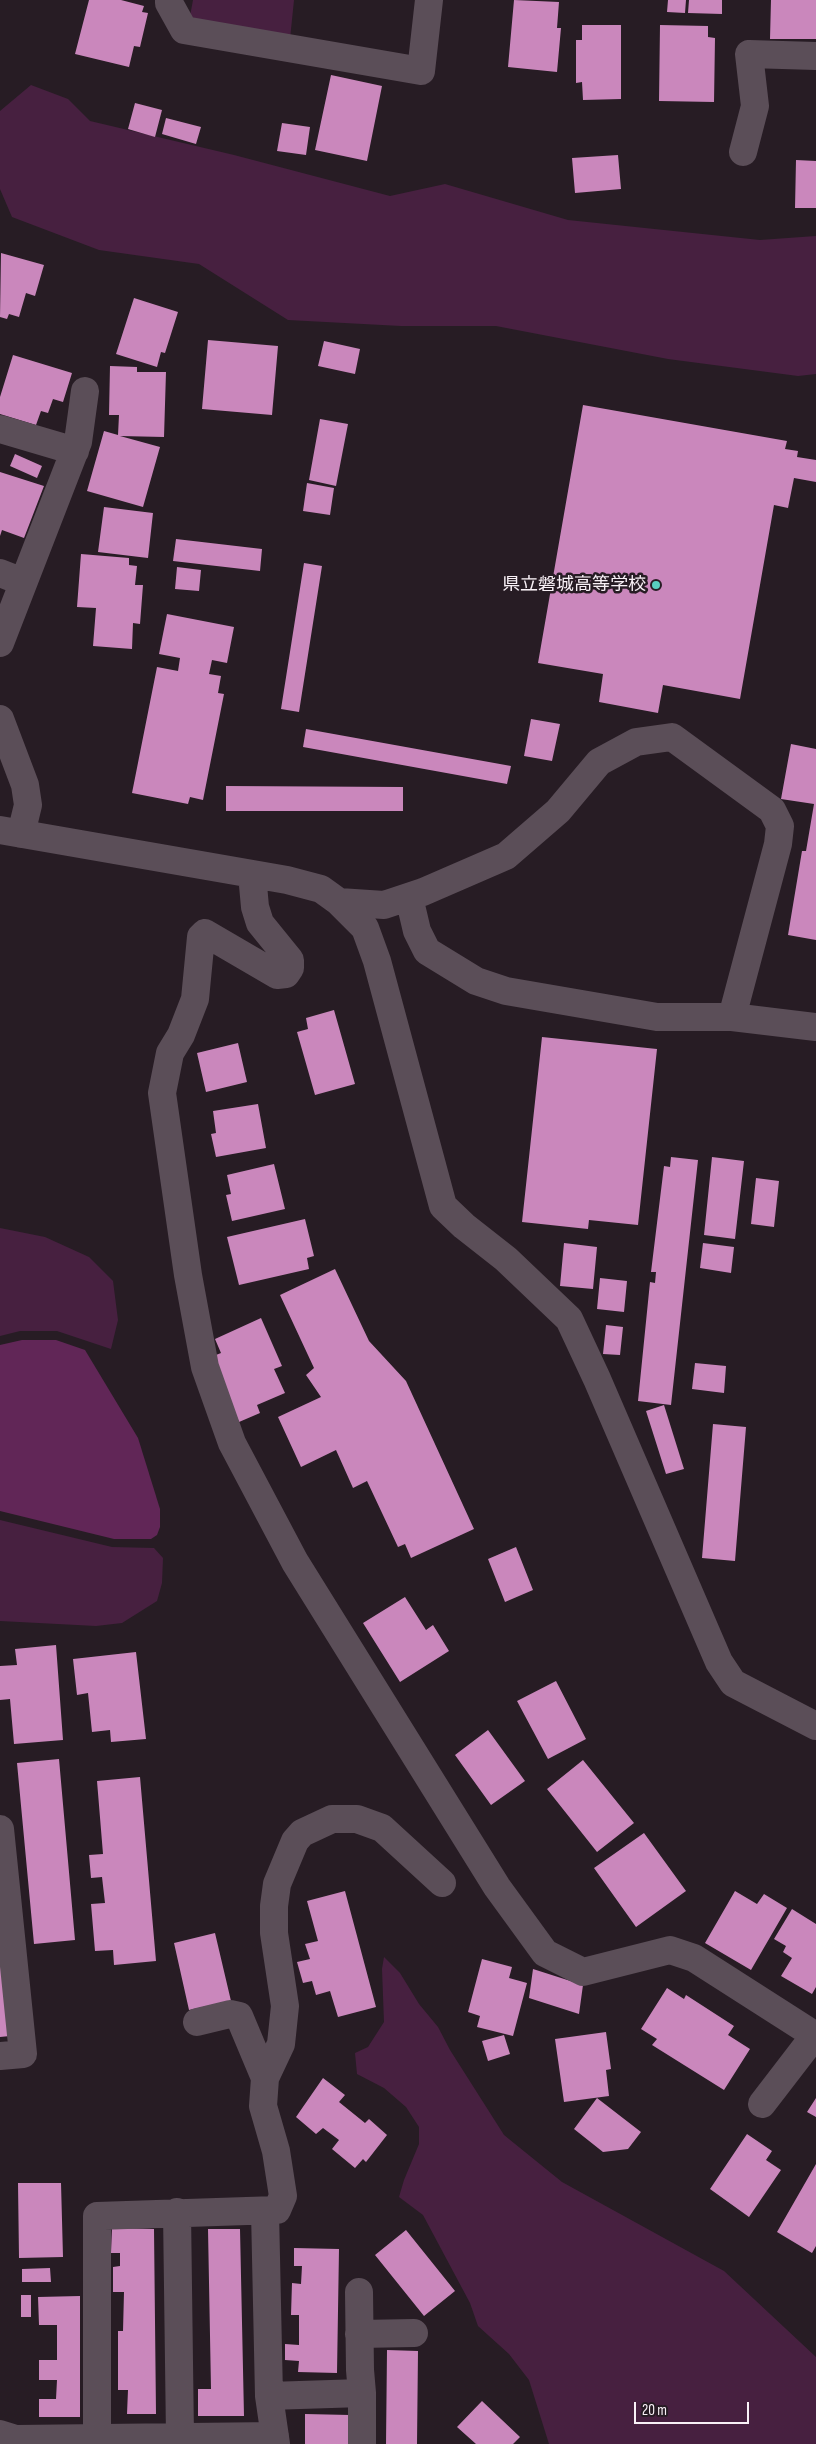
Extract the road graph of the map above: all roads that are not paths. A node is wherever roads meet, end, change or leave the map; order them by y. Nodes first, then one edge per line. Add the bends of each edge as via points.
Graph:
1 (169, 0) edge
2 (429, 0) edge
3 (816, 56) edge
4 (743, 152) dead end
5 (85, 391) dead end
6 (0, 428) edge
7 (74, 451) junction
8 (12, 577) edge
9 (0, 643) edge
10 (0, 719) edge
11 (11, 832) edge
12 (252, 874) junction
13 (409, 897) junction
14 (339, 902) junction
15 (732, 1017) junction
16 (816, 1027) edge
17 (816, 1726) edge
18 (0, 1829) edge
19 (442, 1883) dead end
20 (197, 2022) dead end
21 (815, 2036) edge
22 (0, 2056) edge
23 (265, 2078) junction
24 (762, 2104) dead end
25 (265, 2211) junction
26 (177, 2212) junction
27 (359, 2292) dead end
28 (414, 2333) dead end
29 (359, 2334) junction
30 (362, 2393) junction
31 (269, 2396) junction
32 (0, 2434) edge
33 (180, 2437) junction
34 (97, 2438) junction
35 (276, 2440) edge
36 (362, 2444) edge

1 - 2 street via 184,30 421,72
3 - 4 street via 749,54 755,106
5 - 7 street
6 - 7 street
7 - 8 street
8 - 9 street
10 - 11 street via 25,785 28,805
11 - 12 street
12 - 14 street via 322,889
12 - 21 street via 260,923 290,960 290,968 286,974 277,975 205,933 201,937 194,999 181,1035 170,1053 162,1093 188,1275 205,1367 232,1443 300,1570 497,1886 545,1953 583,1972 670,1950 694,1958
13 - 14 street via 384,905
13 - 15 street via 417,931 426,951 476,981 506,991 657,1017
13 - 15 street via 506,856 558,811 598,762 636,742 672,737 772,810 780,826
14 - 17 street via 365,928 377,961 443,1206 506,1259 569,1319 719,1662 733,1683
15 - 16 street
18 - 22 street via 23,2054
19 - 23 street via 382,1828 357,1819 332,1819 302,1833 295,1841 277,1884 274,1933 285,2006 281,2044
20 - 23 street via 230,2014 239,2016
21 - 24 street
23 - 25 street via 263,2106 276,2151 283,2196 277,2210
25 - 26 street
25 - 31 street
26 - 33 street
26 - 34 street via 97,2216
27 - 29 street
28 - 29 street
29 - 30 street
30 - 31 street
30 - 36 street
31 - 35 street
32 - 34 street via 16,2439
33 - 34 street
33 - 35 street

